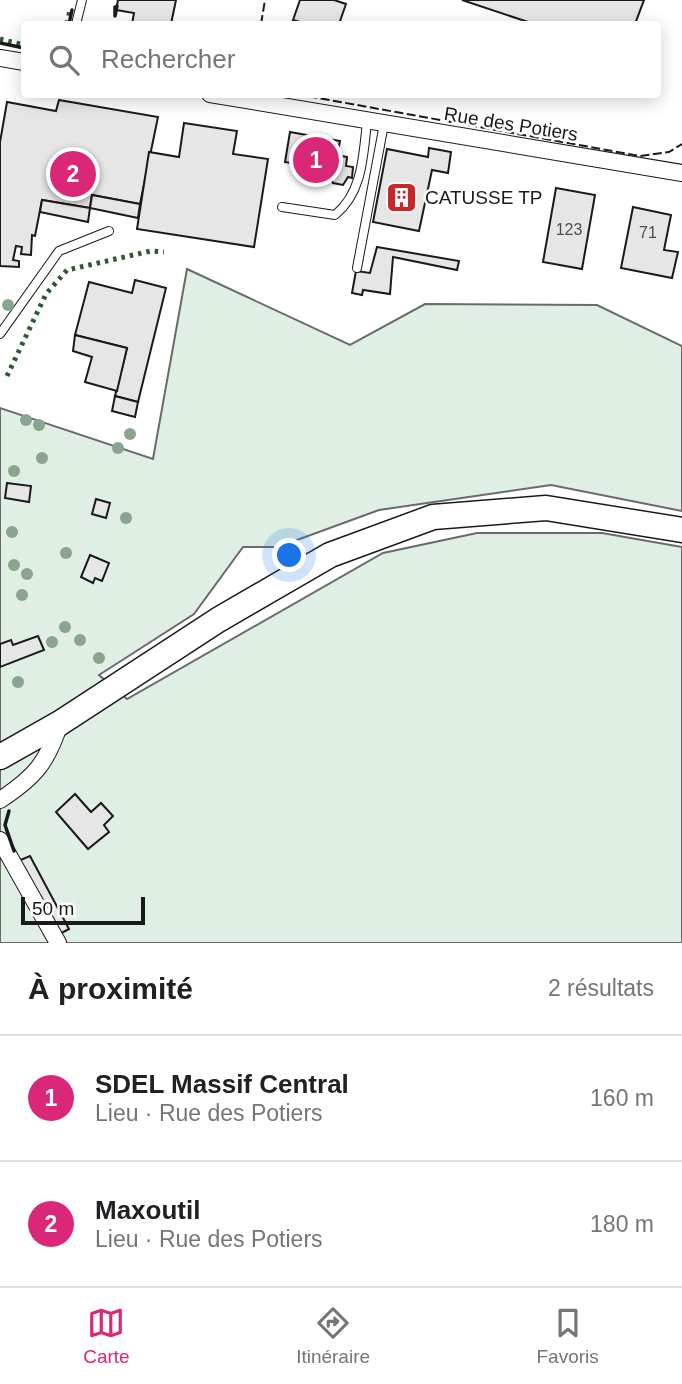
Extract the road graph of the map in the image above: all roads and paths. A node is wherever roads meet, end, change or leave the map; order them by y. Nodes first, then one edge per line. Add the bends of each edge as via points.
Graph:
1 (82, 0) edge
2 (77, 21) edge
3 (0, 58) edge
4 (21, 62) edge
5 (232, 98) edge
6 (367, 122) junction
7 (384, 124) junction
8 (682, 173) edge
9 (282, 207) dead end
10 (109, 231) dead end
11 (357, 268) dead end
12 (0, 334) edge
13 (682, 530) edge
14 (60, 723) junction
15 (0, 757) edge
16 (0, 800) edge
17 (0, 840) edge
18 (58, 943) edge

1 - 2 lane
3 - 4 street
5 - 6 street, Rue des Potiers
6 - 7 street, Rue des Potiers
6 - 9 lane via 362,169 349,203 335,215
7 - 8 street, Rue des Potiers
7 - 11 lane
10 - 12 lane via 59,251
13 - 14 main road via 546,508 433,517 330,555 218,620
14 - 15 main road
14 - 16 street via 49,756 20,787
17 - 18 street

